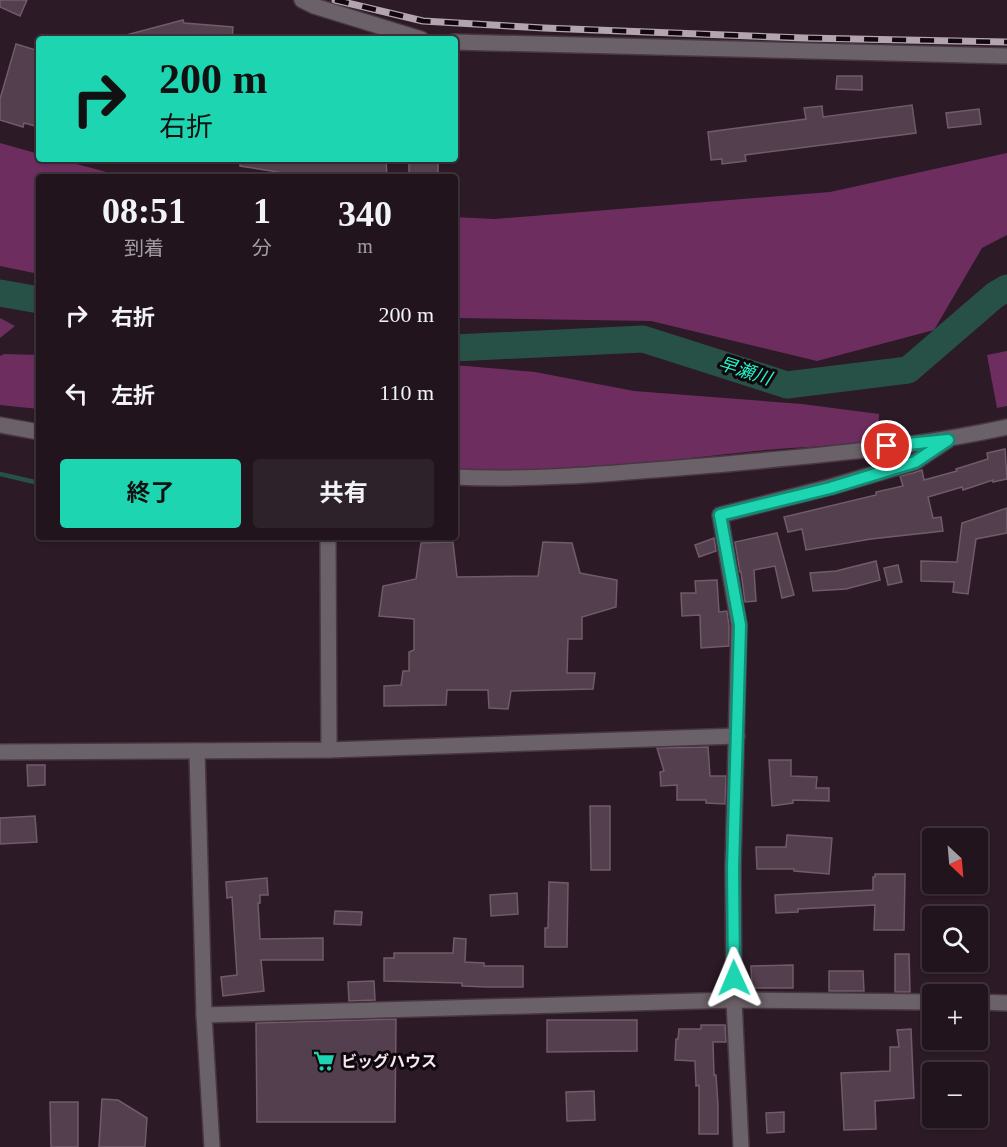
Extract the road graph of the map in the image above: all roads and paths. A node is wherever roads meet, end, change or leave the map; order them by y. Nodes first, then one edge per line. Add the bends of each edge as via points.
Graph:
1 (302, 0) edge
2 (411, 36) edge
3 (458, 42) edge
4 (1007, 56) edge
5 (0, 425) edge
6 (1007, 427) edge
7 (36, 431) edge
8 (948, 440) junction
9 (458, 477) edge
10 (328, 540) edge
11 (737, 736) junction
12 (329, 750) junction
13 (197, 751) junction
14 (0, 752) edge
15 (734, 1000) junction
16 (922, 1002) edge
17 (988, 1002) edge
18 (1007, 1003) edge
19 (204, 1015) junction
20 (212, 1147) edge
21 (741, 1147) edge

1 - 2 street
3 - 4 street
5 - 7 street
6 - 8 street
8 - 9 street via 584,476
8 - 11 street via 915,462 720,515 740,625
10 - 12 street
11 - 12 street
11 - 15 street
12 - 13 street
13 - 14 street
13 - 19 street
15 - 16 street
15 - 19 street
15 - 21 street
17 - 18 street
19 - 20 street

